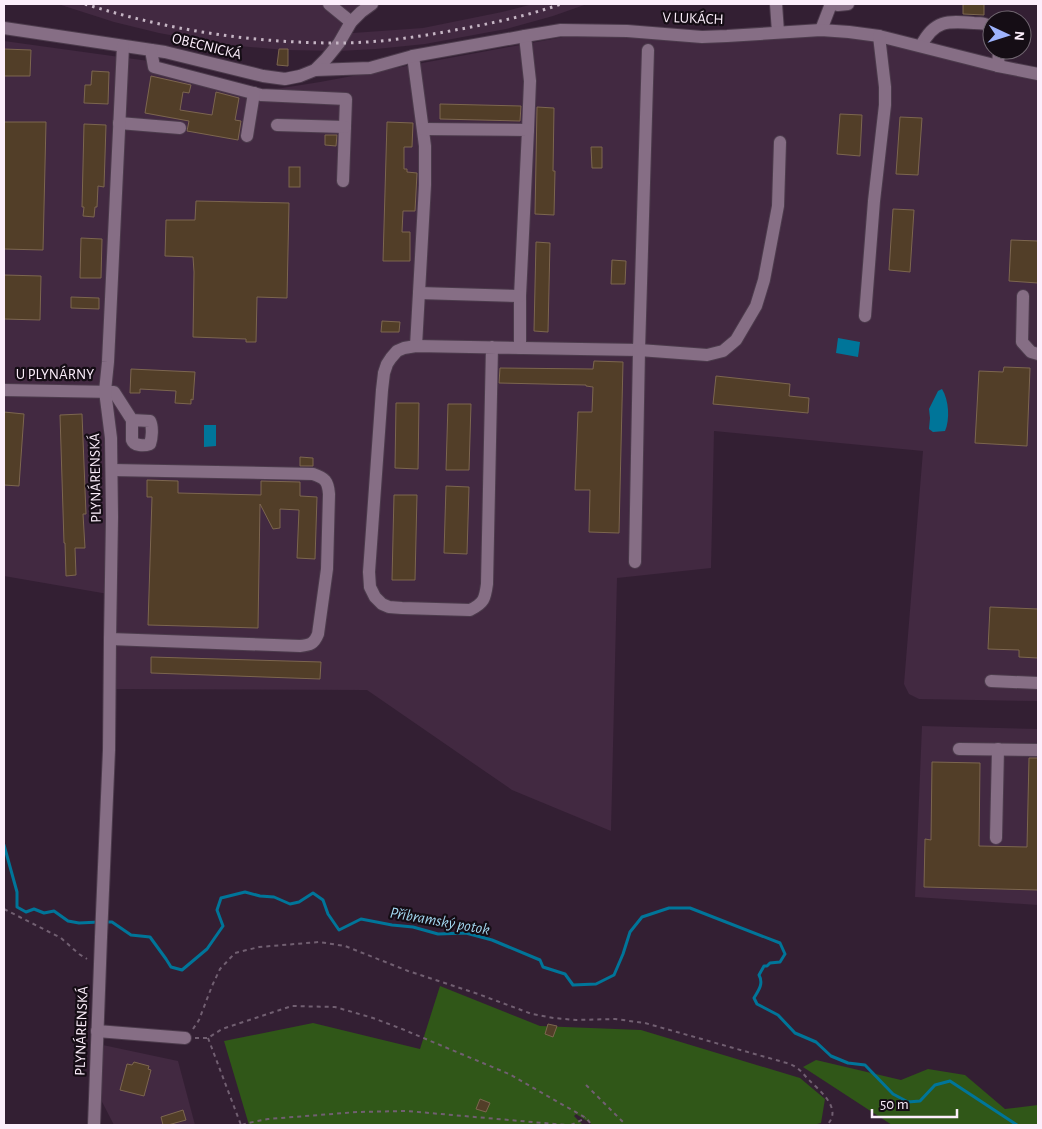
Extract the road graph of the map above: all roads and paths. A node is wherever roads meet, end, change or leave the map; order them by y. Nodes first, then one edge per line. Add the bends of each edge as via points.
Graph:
1 (329, 4) edge
2 (372, 4) edge
3 (776, 4) edge
4 (833, 4) edge
5 (848, 4) edge
6 (351, 22) junction
7 (982, 24) edge
8 (4, 28) edge
9 (821, 30) junction
10 (778, 32) junction
11 (525, 36) junction
12 (879, 36) junction
13 (123, 46) junction
14 (921, 46) junction
15 (151, 50) junction
16 (648, 50) dead end
17 (413, 56) junction
18 (998, 60) edge
19 (998, 66) junction
20 (315, 70) junction
21 (1038, 74) edge
22 (254, 93) junction
23 (119, 123) junction
24 (277, 125) dead end
25 (345, 127) junction
26 (180, 128) dead end
27 (423, 129) junction
28 (528, 130) junction
29 (247, 136) dead end
30 (780, 142) dead end
31 (343, 181) dead end
32 (419, 293) junction
33 (520, 296) junction
34 (1023, 296) dead end
35 (865, 316) dead end
36 (416, 346) junction
37 (492, 347) junction
38 (520, 348) junction
39 (639, 350) junction
40 (1038, 354) edge
41 (4, 390) edge
42 (105, 391) junction
43 (132, 420) dead end
44 (112, 470) junction
45 (634, 562) dead end
46 (110, 639) junction
47 (991, 681) dead end
48 (1038, 683) edge
49 (959, 749) dead end
50 (998, 749) junction
51 (1038, 750) edge
52 (996, 838) dead end
53 (4, 909) edge
54 (99, 966) junction
55 (97, 1031) junction
56 (185, 1038) junction
57 (208, 1038) junction
58 (586, 1085) dead end
59 (586, 1118) junction
60 (94, 1125) edge
61 (241, 1125) edge
62 (566, 1125) edge
63 (571, 1125) edge
64 (592, 1125) edge
65 (626, 1125) edge
66 (827, 1125) edge

1 - 6 street
2 - 6 street
3 - 10 street
4 - 5 street
4 - 9 street
6 - 20 street via 339,43
7 - 14 street via 952,21 941,25 926,36
8 - 13 street, OBECNICKÁ
9 - 10 street, V LUKÁCH
9 - 12 street, V LUKÁCH
10 - 11 street, V LUKÁCH via 702,37 561,30
11 - 17 street, V LUKÁCH
11 - 28 street via 530,81
12 - 14 street, V LUKÁCH
12 - 35 street via 886,105
13 - 15 street, OBECNICKÁ
13 - 23 street, PLYNÁRENSKÁ
14 - 19 street, V LUKÁCH
15 - 20 street, OBECNICKÁ via 263,76 284,78
15 - 22 street via 154,67
16 - 39 street
17 - 20 street, V LUKÁCH via 370,68
17 - 27 street
18 - 19 street
19 - 21 street, V LUKÁCH
22 - 25 street via 346,100
22 - 29 street
23 - 26 street
23 - 42 street, PLYNÁRENSKÁ
24 - 25 street
25 - 31 street
27 - 28 street
27 - 32 street via 425,185
28 - 33 street
30 - 39 street via 778,206 764,280 756,306 736,340 723,351 708,355
32 - 33 street
32 - 36 street
33 - 38 street
34 - 40 street via 1022,342 1031,352
36 - 37 street
36 - 37 street via 397,351 384,373 370,587 375,597 389,607 470,610 483,601 487,584
37 - 38 street
38 - 39 street
39 - 45 street
41 - 42 street, U PLYNÁRNY
42 - 43 street via 114,392
42 - 44 street, PLYNÁRENSKÁ
44 - 46 street, PLYNÁRENSKÁ
44 - 46 street via 313,474 323,477 329,494 327,569 318,634 310,646
46 - 54 street, PLYNÁRENSKÁ via 109,750
47 - 48 street
49 - 50 street
50 - 51 street
50 - 52 street
53 - 54 path via 61,938
54 - 55 street, PLYNÁRENSKÁ
55 - 56 street
55 - 60 street, PLYNÁRENSKÁ
56 - 57 path
56 - 66 path via 199,1020 220,969 235,953 259,946 319,942 346,946 532,1014 645,1023 795,1066 826,1096 832,1108
57 - 59 path via 222,1029 292,1006 335,1007 402,1029 510,1074
57 - 61 path
58 - 65 path
59 - 63 path
59 - 64 path
61 - 62 path via 268,1119 407,1110

